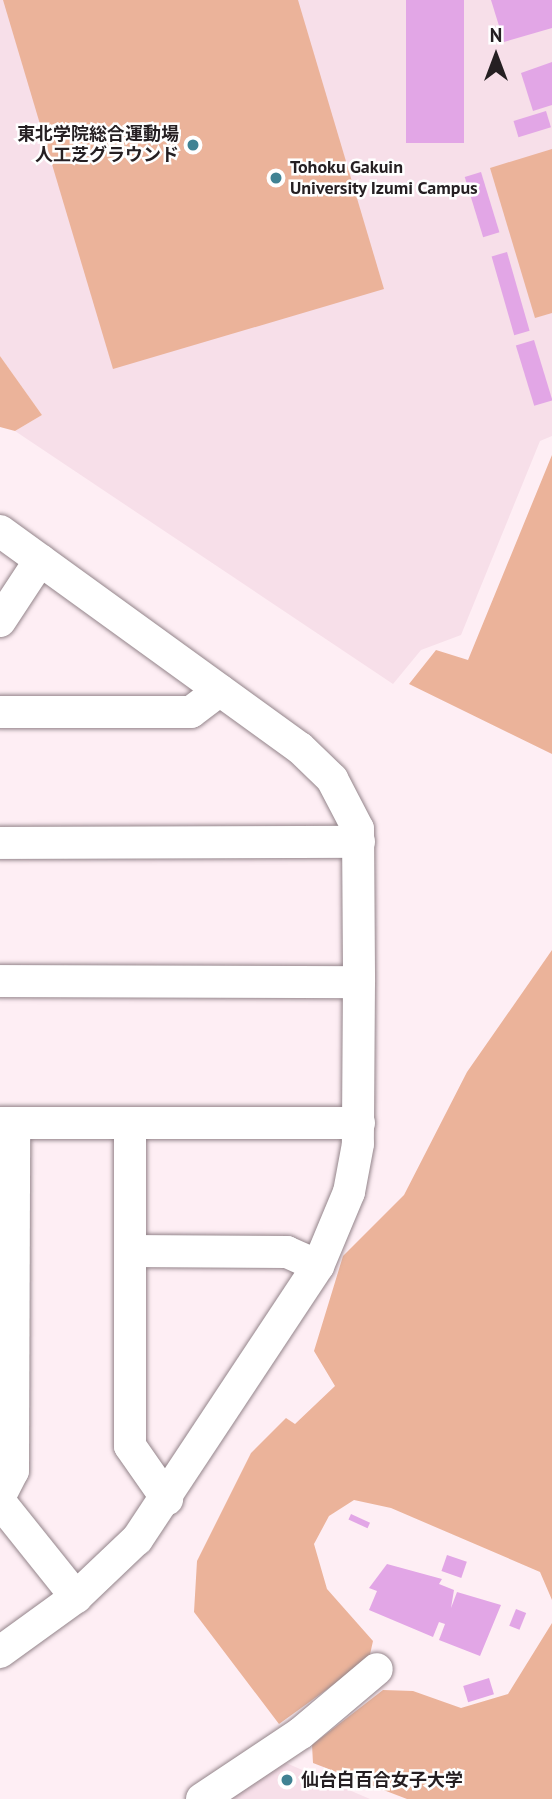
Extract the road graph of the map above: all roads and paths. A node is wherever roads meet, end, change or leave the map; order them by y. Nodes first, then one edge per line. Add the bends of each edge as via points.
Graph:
1 (0, 531) edge
2 (40, 560) junction
3 (0, 621) edge
4 (220, 690) junction
5 (0, 712) edge
6 (359, 842) junction
7 (0, 843) edge
8 (0, 981) edge
9 (359, 982) junction
10 (7, 1123) edge
11 (130, 1123) junction
12 (359, 1123) junction
13 (130, 1251) junction
14 (318, 1266) junction
15 (0, 1496) edge
16 (167, 1499) junction
17 (0, 1502) edge
18 (76, 1597) junction
19 (0, 1651) edge
20 (377, 1669) dead end
21 (202, 1799) edge

1 - 2 street
2 - 3 street
2 - 4 street
4 - 5 street via 191,712
4 - 6 street via 332,779 354,816
6 - 7 street
6 - 9 street
8 - 9 street
9 - 12 street
10 - 11 street
10 - 15 street via 13,1471
11 - 12 street
11 - 13 street
12 - 14 street via 349,1192
13 - 14 street via 287,1252
13 - 16 street via 130,1446
14 - 16 street
16 - 18 street via 137,1539
17 - 18 street
18 - 19 street
20 - 21 street via 301,1733

